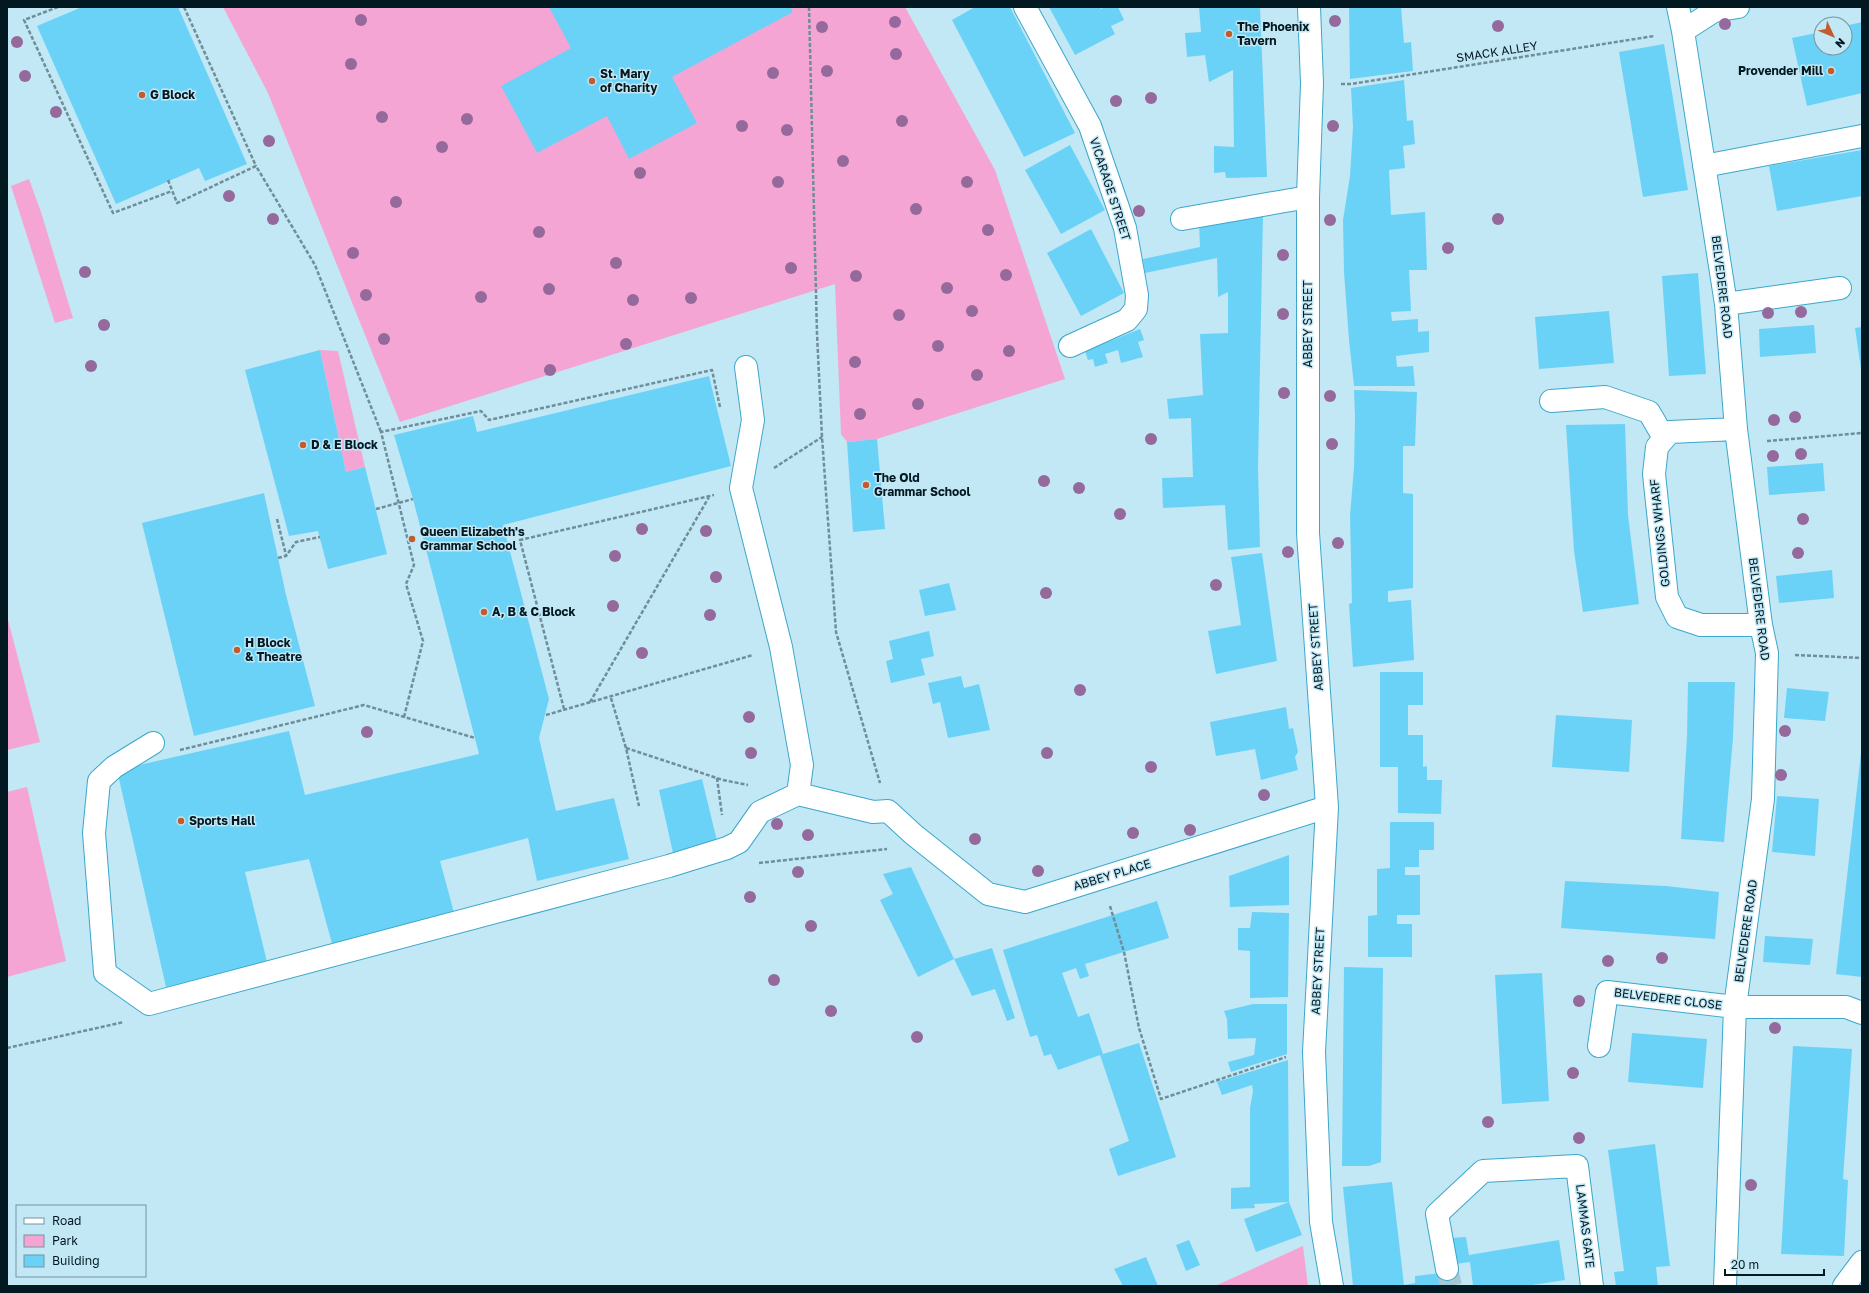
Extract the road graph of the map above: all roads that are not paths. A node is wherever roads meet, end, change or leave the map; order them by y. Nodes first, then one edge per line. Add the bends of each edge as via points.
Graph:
1 (1026, 7) edge
2 (1310, 7) edge
3 (1678, 7) edge
4 (1738, 7) edge
5 (1684, 31) junction
6 (1862, 136) edge
7 (1704, 166) junction
8 (1308, 197) junction
9 (1182, 219) dead end
10 (1840, 288) dead end
11 (1726, 304) junction
12 (1070, 346) dead end
13 (746, 367) dead end
14 (1551, 401) dead end
15 (1737, 436) junction
16 (1664, 438) junction
17 (1761, 625) junction
18 (153, 743) dead end
19 (798, 794) junction
20 (1327, 807) junction
21 (1735, 1007) junction
22 (1862, 1013) edge
23 (1599, 1046) dead end
24 (1862, 1262) edge
25 (1447, 1269) tunnel mouth
26 (1332, 1286) edge
27 (1592, 1286) edge
28 (1725, 1286) edge
29 (1844, 1286) edge

1 - 12 street, VICARAGE STREET via 1090,126 1125,228 1137,295 1136,308 1127,320
2 - 8 street, ABBEY STREET via 1312,83
3 - 5 street, BELVEDERE ROAD
4 - 5 street via 1714,11
5 - 7 street, BELVEDERE ROAD
6 - 7 street
7 - 11 street, BELVEDERE ROAD
8 - 9 street
8 - 20 street, ABBEY STREET via 1308,533
10 - 11 street
11 - 15 street, BELVEDERE ROAD
13 - 19 street via 752,420 741,488 781,648 802,765
14 - 16 street via 1604,397 1627,403 1649,412
15 - 16 street via 1670,432
15 - 17 street, BELVEDERE ROAD
16 - 17 street, GOLDINGS WHARF via 1657,447 1654,474 1666,597 1677,617 1701,625
17 - 21 street, BELVEDERE ROAD via 1767,653 1764,799
18 - 19 street via 114,767 99,781 94,833 105,973 149,1004 669,866 727,848 739,842 760,812
19 - 20 street, ABBEY PLACE via 873,812 888,811 988,894 1025,902
20 - 26 street, ABBEY STREET via 1314,1052 1321,1222
21 - 22 street via 1846,1007
21 - 23 street, BELVEDERE CLOSE via 1607,992
21 - 28 street, BELVEDERE ROAD
24 - 29 street
25 - 27 street, LAMMAS GATE via 1437,1214 1482,1171 1577,1166

